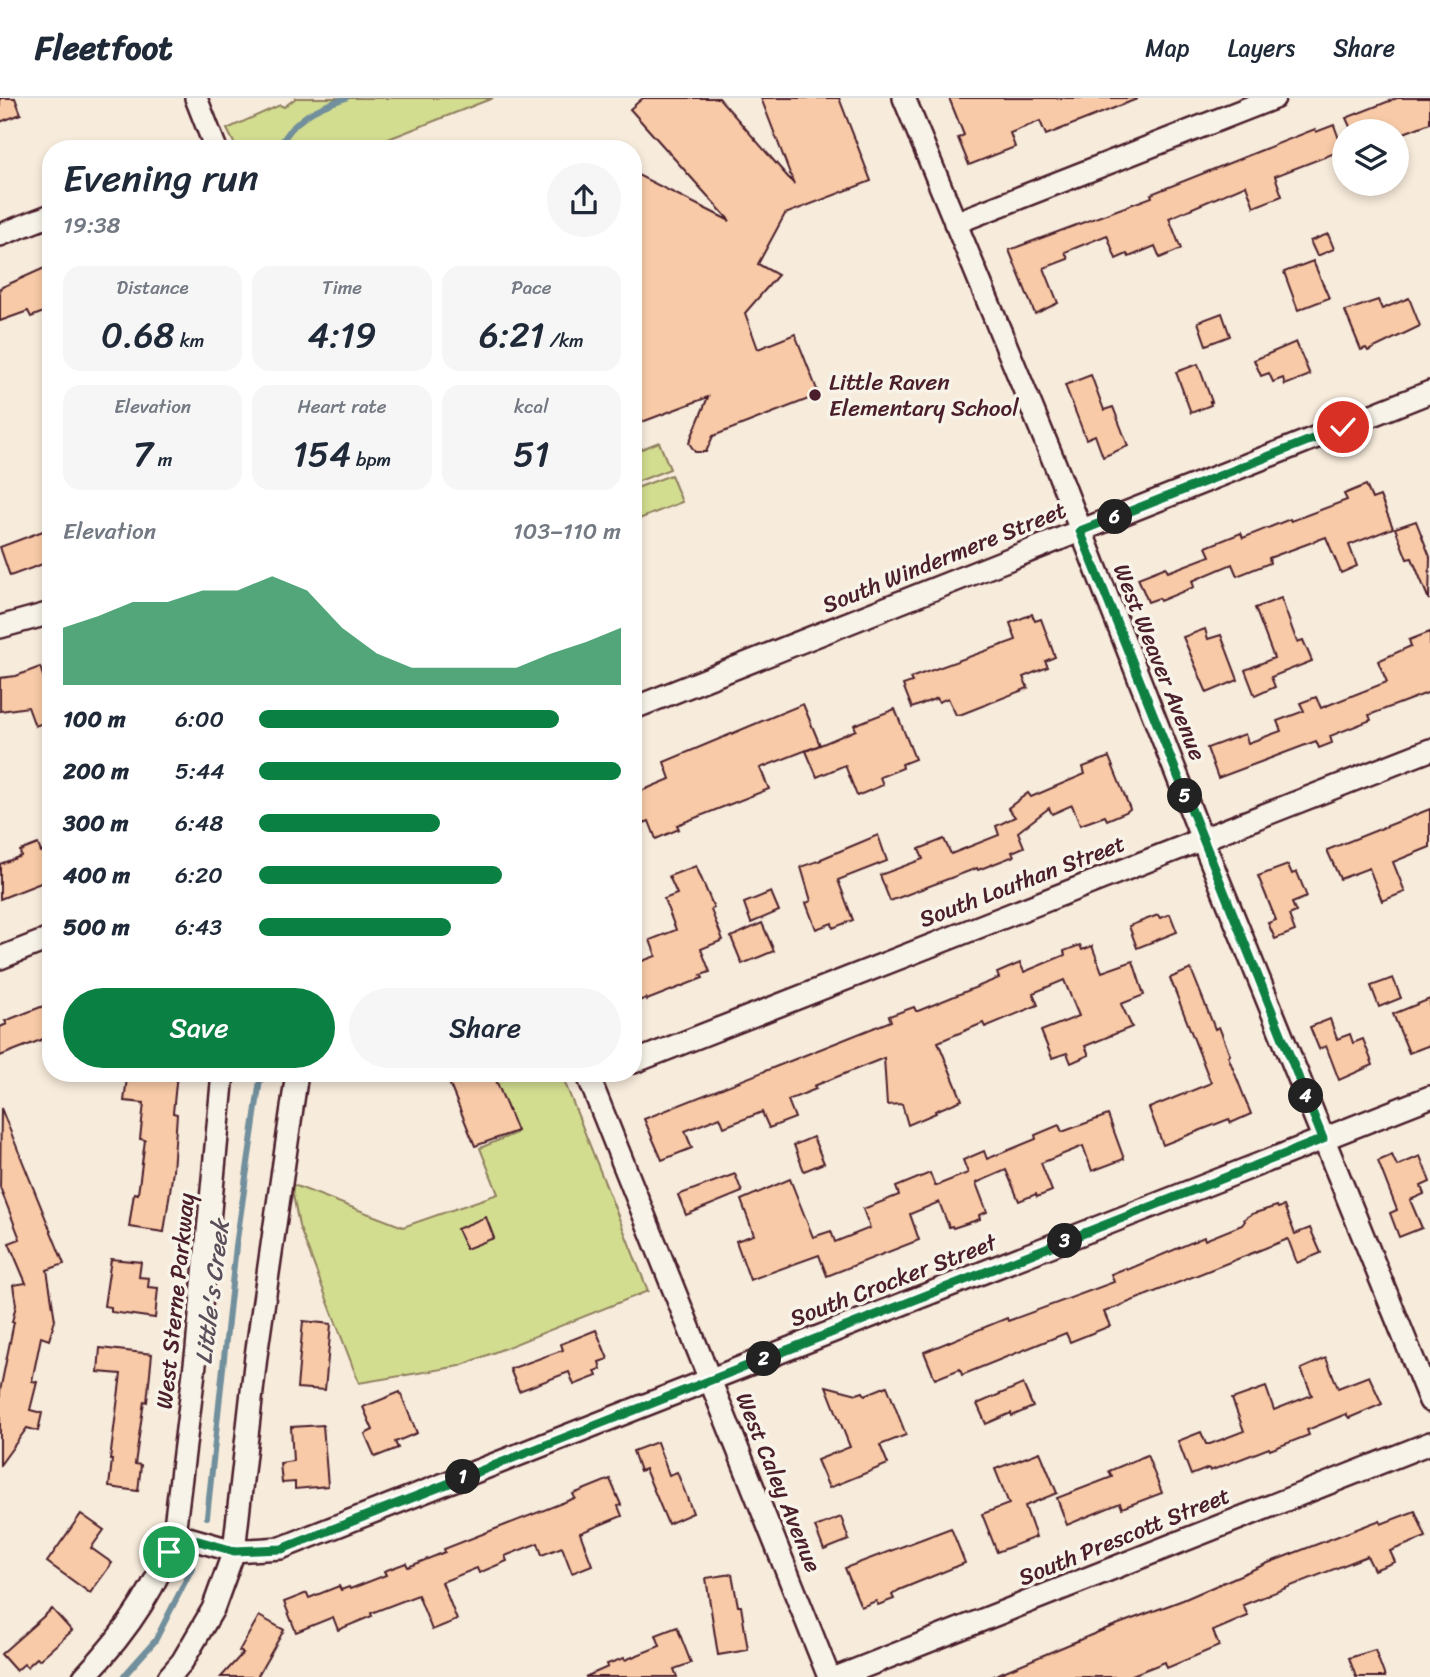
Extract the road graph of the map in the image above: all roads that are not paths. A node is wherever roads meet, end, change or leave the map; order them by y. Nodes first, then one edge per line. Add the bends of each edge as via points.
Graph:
1 (196, 98) edge
2 (904, 98) edge
3 (1274, 98) edge
4 (212, 140) edge
5 (42, 219) edge
6 (956, 223) junction
7 (0, 235) edge
8 (1430, 393) edge
9 (1080, 531) junction
10 (42, 615) edge
11 (0, 627) edge
12 (642, 705) edge
13 (1430, 750) edge
14 (1202, 839) junction
15 (42, 942) edge
16 (0, 958) edge
17 (642, 1059) edge
18 (222, 1082) edge
19 (296, 1082) edge
20 (597, 1082) edge
21 (1430, 1097) edge
22 (1323, 1139) junction
23 (710, 1380) junction
24 (1430, 1401) edge
25 (1430, 1443) edge
26 (174, 1534) junction
27 (234, 1551) junction
28 (84, 1677) edge
29 (169, 1677) edge
30 (829, 1677) edge
31 (838, 1677) edge

1 - 4 street
2 - 6 street, West Weaver Avenue
3 - 6 street
5 - 7 street
6 - 9 street, West Weaver Avenue
8 - 9 street, South Windermere Street
9 - 12 street, South Windermere Street
9 - 14 street, West Weaver Avenue
10 - 11 street
13 - 14 street, South Louthan Street
14 - 17 street, South Louthan Street
14 - 22 street, West Weaver Avenue
15 - 16 street
18 - 26 street, West Sterne Parkway
19 - 27 street via 256,1356
20 - 23 street, West Caley Avenue
21 - 22 street, South Crocker Street
22 - 23 street, South Crocker Street
22 - 24 street, West Weaver Avenue
23 - 27 street, South Crocker Street via 282,1549
23 - 30 street, West Caley Avenue
25 - 31 street, South Prescott Street
26 - 27 street, South Crocker Street
26 - 28 street, West Sterne Parkway via 156,1579 128,1627
27 - 29 street via 213,1609

